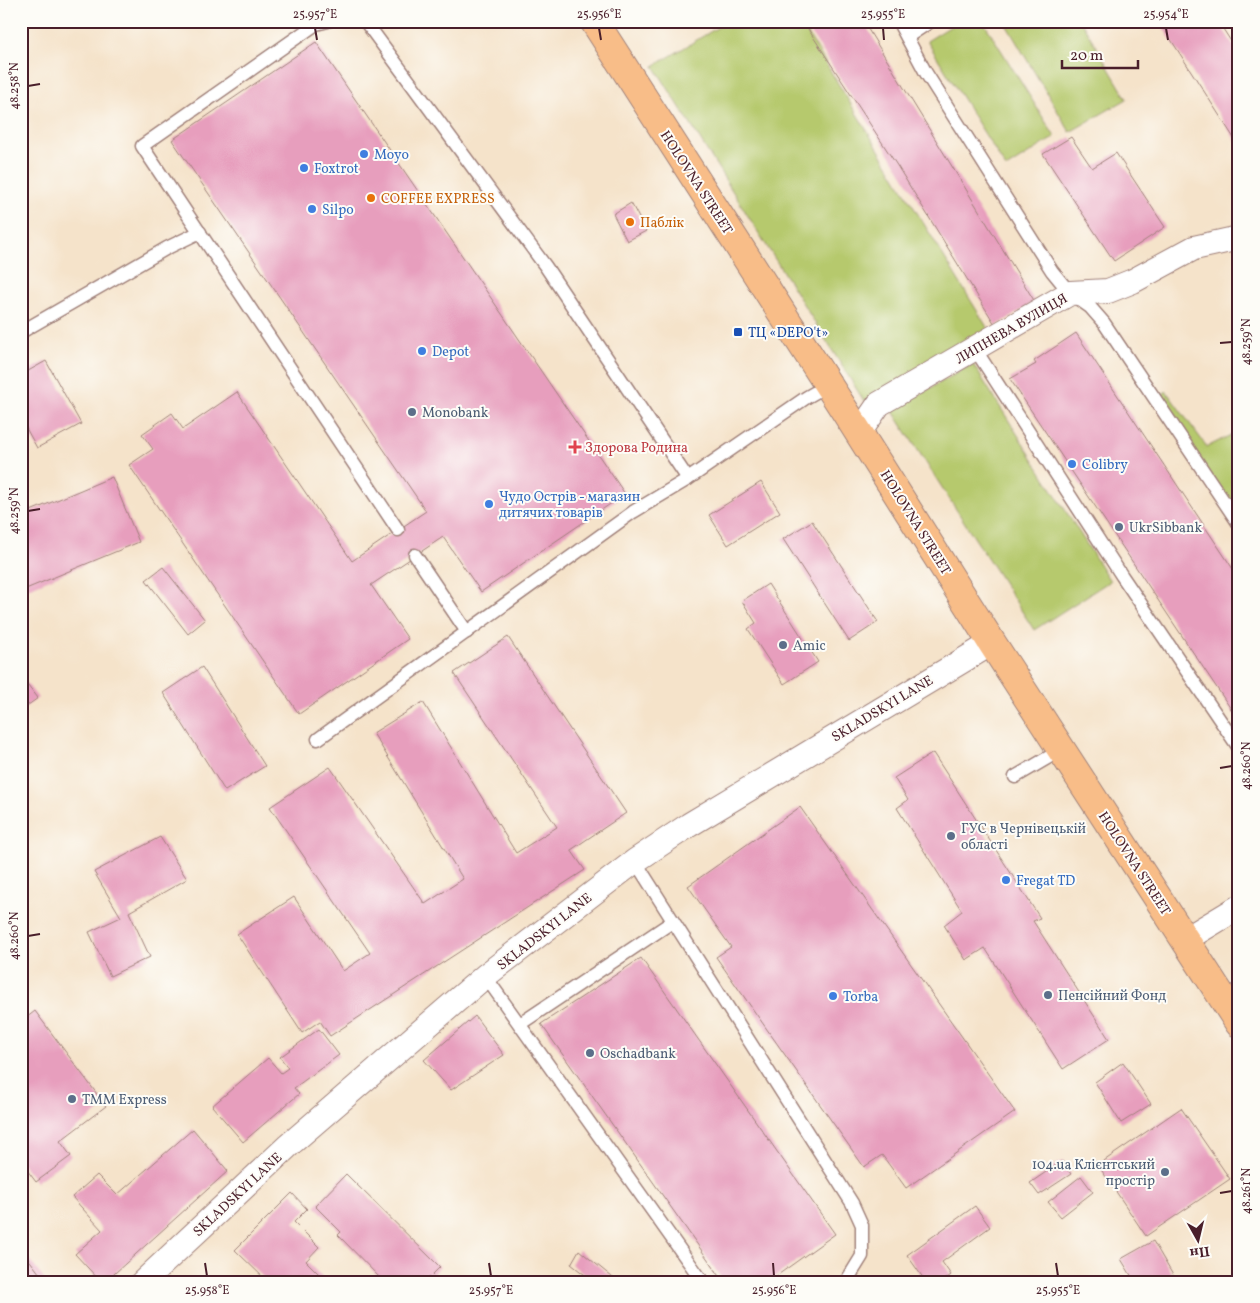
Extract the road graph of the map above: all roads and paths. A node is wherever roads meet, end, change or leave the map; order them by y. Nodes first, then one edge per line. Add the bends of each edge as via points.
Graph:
1 (328, 21) edge
2 (365, 21) edge
3 (594, 21) edge
4 (898, 21) edge
5 (931, 21) edge
6 (907, 37) junction
7 (200, 232) junction
8 (1239, 238) edge
9 (1070, 293) junction
10 (21, 332) edge
11 (976, 349) junction
12 (828, 385) junction
13 (859, 433) junction
14 (688, 479) junction
15 (1239, 524) edge
16 (398, 530) dead end
17 (415, 555) dead end
18 (467, 632) junction
19 (992, 643) junction
20 (318, 740) dead end
21 (1239, 748) edge
22 (1061, 750) junction
23 (1015, 777) dead end
24 (635, 861) junction
25 (1239, 907) edge
26 (672, 922) junction
27 (1186, 939) junction
28 (486, 976) junction
29 (1239, 1023) edge
30 (520, 1024) junction
31 (143, 1282) edge
32 (702, 1282) edge
33 (846, 1282) edge

1 - 7 lane via 316,24 142,146
2 - 14 lane via 546,267
3 - 12 main road, HOLOVNA STREET
4 - 6 lane
5 - 6 lane
6 - 9 lane via 926,73 1052,271
7 - 10 lane
7 - 16 lane
8 - 9 street, ЛИПНЕВА ВУЛИЦЯ via 1194,248 1108,292
9 - 11 street, ЛИПНЕВА ВУЛИЦЯ
9 - 15 lane via 1090,307 1104,323
11 - 13 street, ЛИПНЕВА ВУЛИЦЯ via 879,404
11 - 21 lane via 1138,601
12 - 13 main road, HOLOVNA STREET
12 - 14 lane
13 - 19 main road, HOLOVNA STREET
14 - 18 lane via 633,512
17 - 18 lane
18 - 20 lane
19 - 22 main road, HOLOVNA STREET
19 - 24 street, SKLADSKYI LANE via 689,825
22 - 23 lane
22 - 27 main road, HOLOVNA STREET
24 - 26 lane
24 - 28 street, SKLADSKYI LANE
25 - 27 street
26 - 30 lane
26 - 33 lane via 852,1203 862,1226 862,1256
27 - 29 main road, HOLOVNA STREET
28 - 30 lane
28 - 31 street, SKLADSKYI LANE via 288,1145
30 - 32 lane

